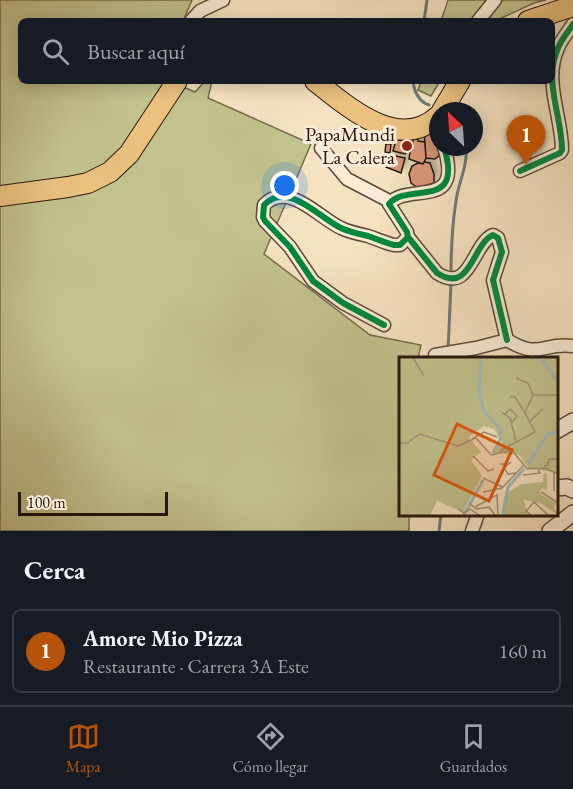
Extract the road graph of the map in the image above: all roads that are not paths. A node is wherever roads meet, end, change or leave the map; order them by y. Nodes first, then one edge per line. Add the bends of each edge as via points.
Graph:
1 (223, 0) edge
2 (495, 0) edge
3 (573, 6) edge
4 (194, 18) edge
5 (480, 18) edge
6 (537, 18) edge
7 (573, 24) edge
8 (555, 56) edge
9 (175, 84) edge
10 (319, 84) edge
11 (458, 84) edge
12 (553, 84) edge
13 (448, 102) edge
14 (429, 123) edge
15 (321, 148) dead end
16 (446, 156) edge
17 (520, 171) dead end
18 (0, 195) edge
19 (391, 202) junction
20 (408, 237) junction
21 (384, 325) dead end
22 (507, 340) junction
23 (573, 346) edge
24 (438, 355) dead end
25 (573, 421) edge
26 (558, 430) edge
27 (558, 488) edge
28 (573, 490) edge
29 (573, 513) edge
30 (477, 516) edge
31 (472, 531) edge
32 (550, 531) edge

1 - 4 street
2 - 5 street
3 - 6 main road
7 - 8 street
9 - 18 main road via 129,154 110,172 88,183
10 - 14 main road via 352,110 381,124 412,129
11 - 13 main road
12 - 17 street via 562,150
15 - 19 street via 347,179
16 - 19 street via 449,169 443,186
19 - 20 street via 390,208
20 - 21 street via 394,245 342,229 295,200 281,196 264,205 265,221 290,247 313,281
20 - 22 street via 437,273 449,277 466,273 484,241 493,235 498,238 502,252 493,289
22 - 23 street via 527,350 559,344
22 - 24 street
25 - 26 street
27 - 28 street
29 - 32 street
30 - 31 street

